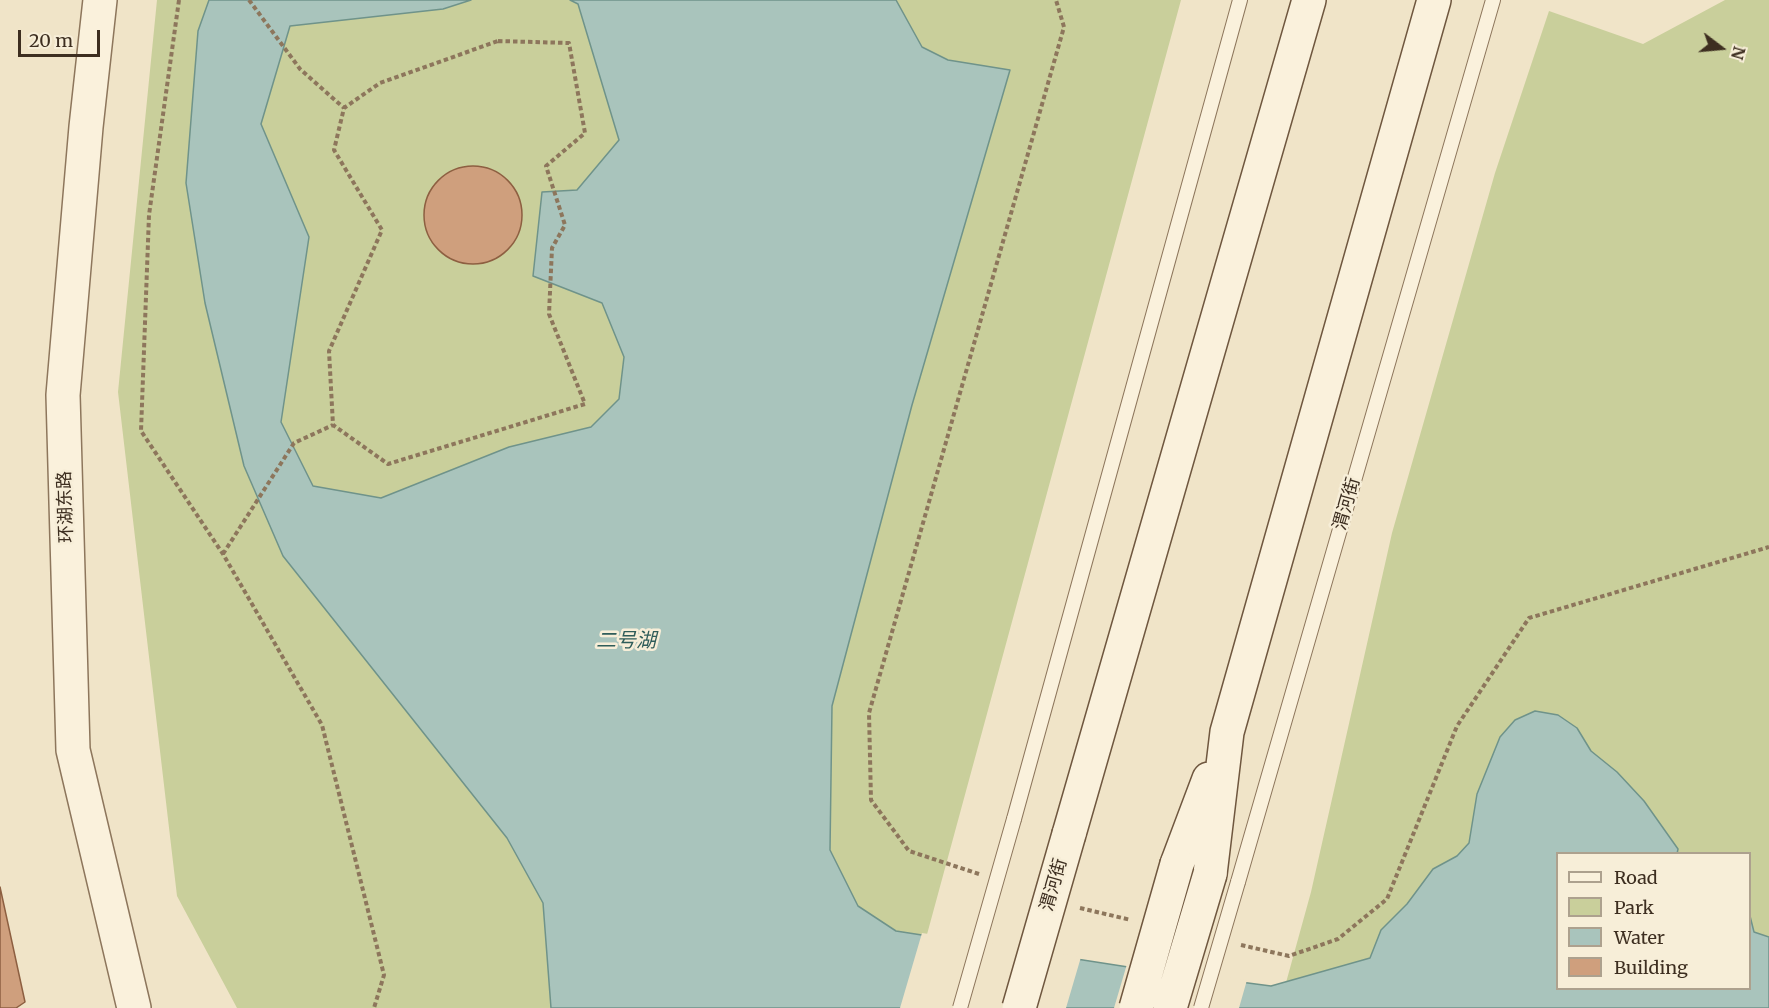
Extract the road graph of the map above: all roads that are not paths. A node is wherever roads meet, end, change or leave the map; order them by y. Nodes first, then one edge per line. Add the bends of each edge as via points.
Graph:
1 (100, 0) edge
2 (1240, 0) edge
3 (1309, 0) edge
4 (1434, 0) edge
5 (1493, 0) edge
6 (1227, 732) junction
7 (1224, 878) junction
8 (134, 1008) edge
9 (960, 1008) edge
10 (1018, 1008) edge
11 (1136, 1008) edge
12 (1170, 1008) edge
13 (1202, 1008) edge

1 - 8 main road, 环湖东路 via 63,395 74,750
2 - 9 lane, bridge
3 - 10 main road, 渭河街, bridge
4 - 6 main road, 渭河街
5 - 7 lane, 渭河街
6 - 7 main road, 渭河街
6 - 11 main road, bridge via 1177,864
7 - 12 main road, 渭河街, bridge
7 - 13 lane, 渭河街, bridge

